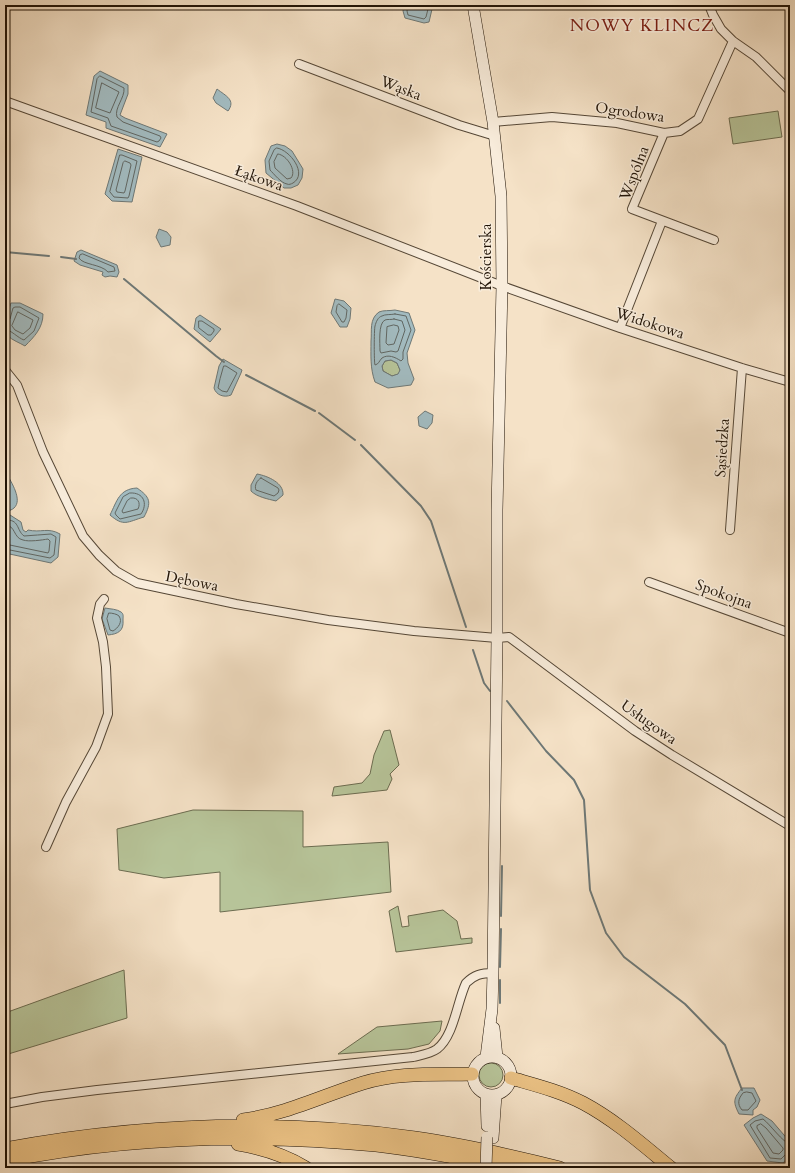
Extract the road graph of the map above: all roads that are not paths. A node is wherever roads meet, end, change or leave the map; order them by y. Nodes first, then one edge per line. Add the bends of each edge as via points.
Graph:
1 (473, 5) edge
2 (709, 5) edge
3 (733, 41) junction
4 (299, 64) dead end
5 (790, 91) edge
6 (5, 101) edge
7 (493, 122) junction
8 (664, 133) junction
9 (495, 136) junction
10 (662, 221) junction
11 (714, 240) dead end
12 (502, 286) junction
13 (620, 328) junction
14 (742, 368) junction
15 (5, 370) edge
16 (790, 382) edge
17 (730, 530) dead end
18 (649, 582) dead end
19 (104, 599) dead end
20 (790, 633) edge
21 (497, 638) junction
22 (790, 826) edge
23 (46, 847) dead end
24 (493, 973) junction
25 (492, 1057) junction
26 (472, 1074) junction
27 (511, 1078) junction
28 (491, 1094) junction
29 (5, 1104) edge
30 (199, 1133) junction
31 (490, 1138) junction
32 (5, 1149) edge
33 (5, 1161) edge
34 (306, 1168) edge
35 (486, 1168) edge
36 (493, 1168) edge
37 (510, 1168) edge
38 (560, 1168) edge
39 (671, 1168) edge

1 - 7 main road, Kościerska
2 - 3 street via 721,28
3 - 5 street via 756,57
3 - 8 street, Ogrodowa via 698,119 680,130
4 - 9 street, Wąska
6 - 12 street, Łąkowa via 298,206
7 - 8 street, Ogrodowa via 552,117 616,123
7 - 9 main road, Kościerska
8 - 10 street, Wspólna via 632,209
9 - 12 main road, Kościerska via 501,196
10 - 11 street, Wspólna
10 - 13 street
12 - 13 street, Widokowa
12 - 21 main road, Kościerska
13 - 14 street, Widokowa
14 - 16 street, Widokowa
14 - 17 street, Sąsiedzka
15 - 21 street, Dębowa via 17,385 43,452 83,536 116,571 137,583 328,620
18 - 20 street, Spokojna
19 - 23 street via 100,604 97,618 106,666 108,714 96,747 66,802
21 - 22 street, Usługowa via 509,637 635,731
21 - 24 main road, Kościerska
24 - 25 main road, Kościerska
24 - 29 street via 480,974 466,983 446,1039 436,1050 428,1054 97,1090
25 - 26 main road via 477,1063
25 - 27 main road via 506,1063
26 - 28 main road via 477,1088
26 - 30 main road via 391,1077 364,1083 276,1114
27 - 28 main road via 506,1089
27 - 39 main road via 548,1088 582,1102 610,1119
28 - 31 main road
30 - 32 main road via 108,1133
30 - 33 main road
30 - 34 main road via 261,1149
30 - 37 main road via 378,1146
30 - 38 main road via 255,1126 378,1134 487,1151
31 - 35 main road, bridge
31 - 36 main road

